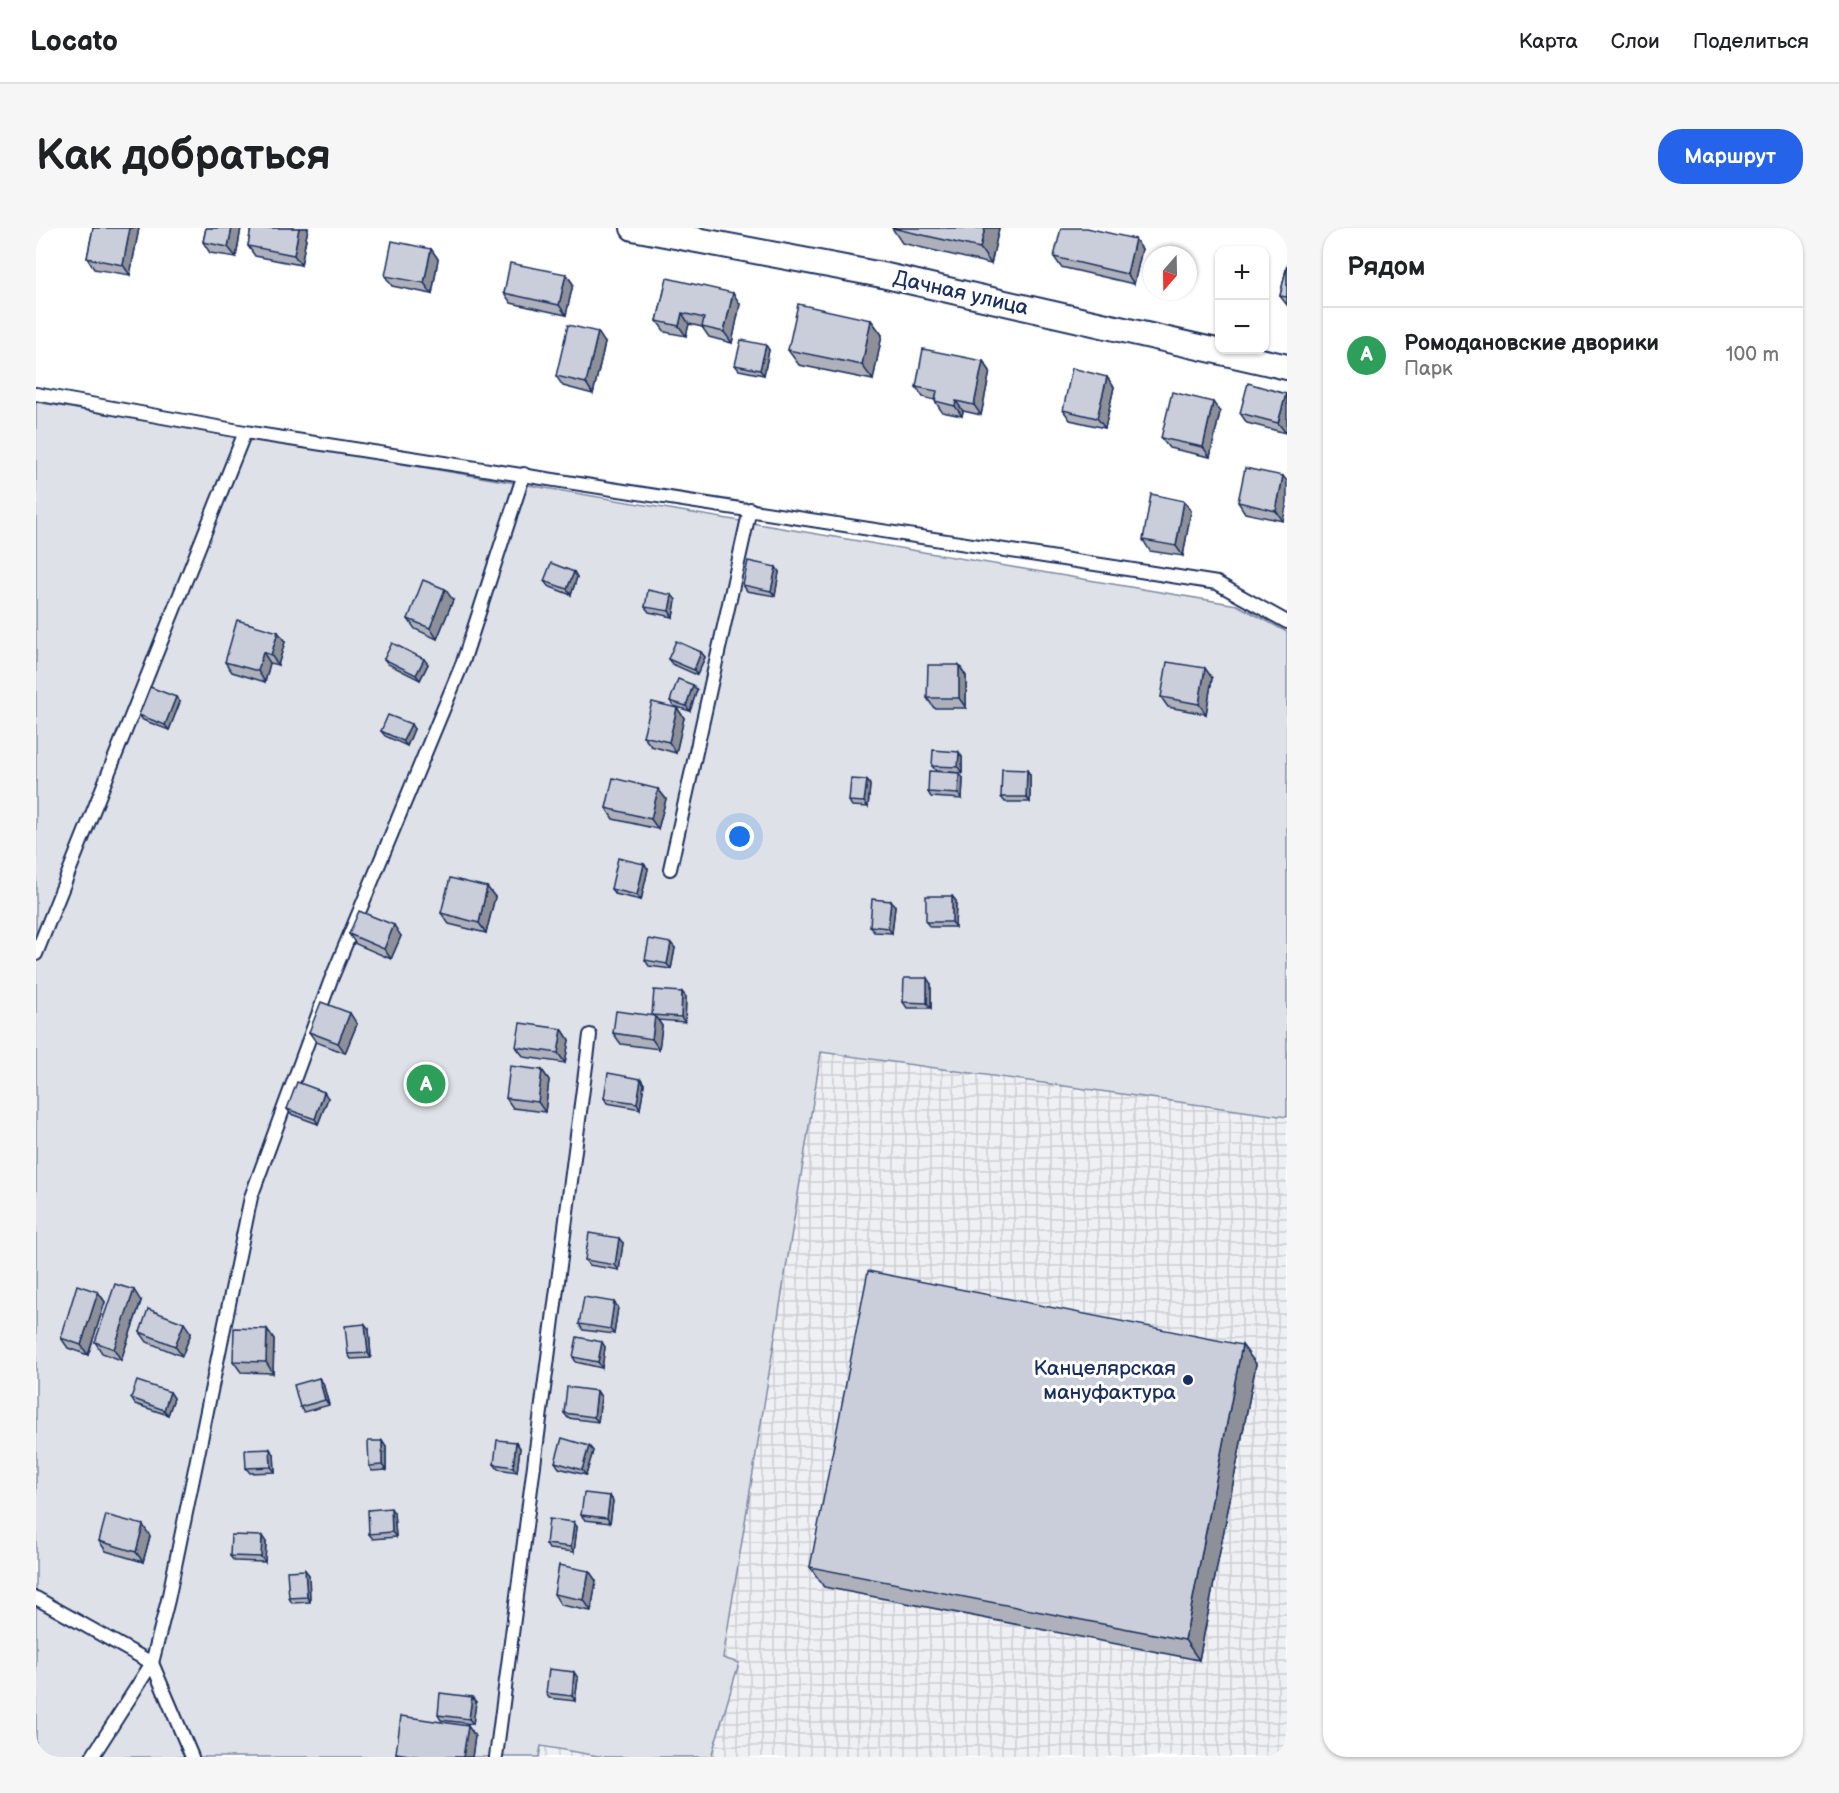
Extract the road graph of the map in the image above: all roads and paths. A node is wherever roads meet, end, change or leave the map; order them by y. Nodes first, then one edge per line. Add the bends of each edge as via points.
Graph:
1 (633, 228) edge
2 (1287, 367) edge
3 (36, 394) edge
4 (245, 432) junction
5 (524, 474) junction
6 (750, 509) junction
7 (1287, 622) edge
8 (670, 869) dead end
9 (36, 954) edge
10 (590, 1035) dead end
11 (36, 1598) edge
12 (152, 1663) junction
13 (92, 1757) edge
14 (192, 1757) edge
15 (496, 1757) edge

1 - 2 street, Дачная улица via 882,275
3 - 4 lane
4 - 5 lane
4 - 9 lane
5 - 6 lane
5 - 12 lane via 463,662 330,982 251,1197
6 - 7 lane via 1217,582
6 - 8 lane
10 - 15 lane
11 - 12 lane
12 - 13 lane
12 - 14 lane

